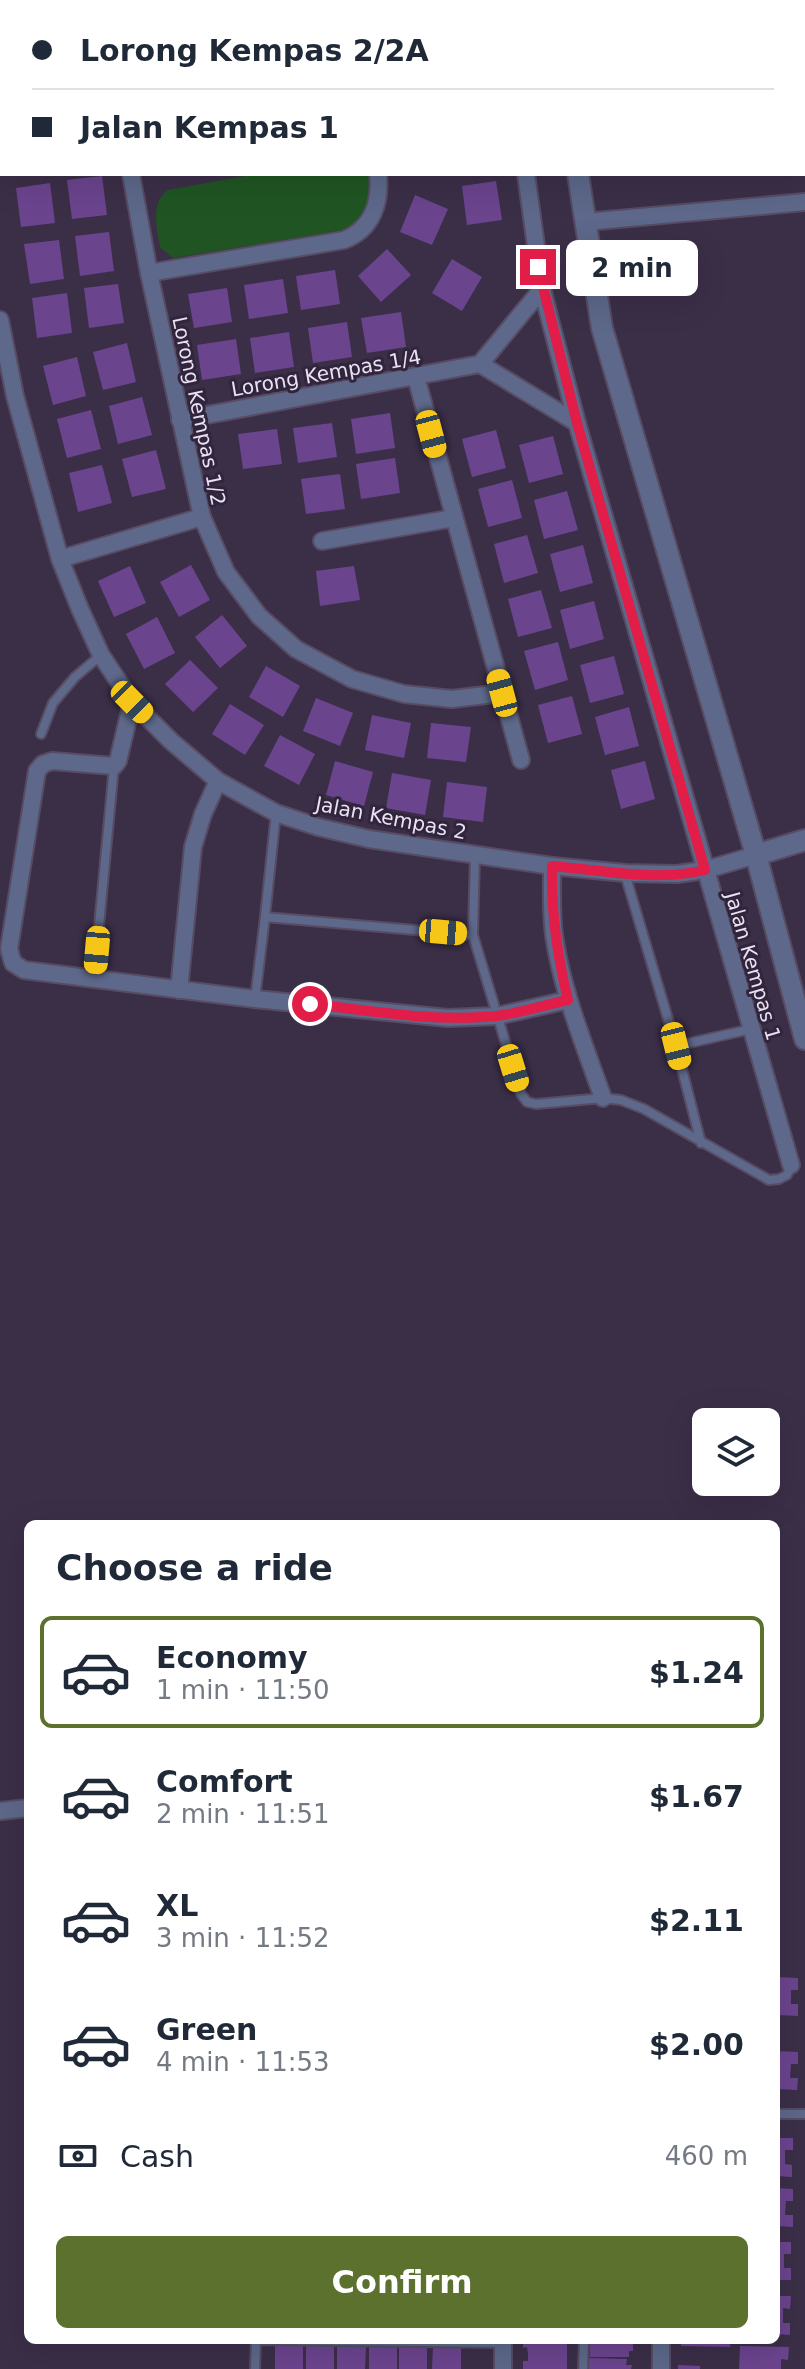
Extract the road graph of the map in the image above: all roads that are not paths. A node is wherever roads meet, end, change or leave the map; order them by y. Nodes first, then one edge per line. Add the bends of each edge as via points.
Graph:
1 (135, 176) edge
2 (378, 176) edge
3 (526, 176) edge
4 (578, 176) edge
5 (805, 202) edge
6 (585, 222) junction
7 (149, 273) junction
8 (542, 289) junction
9 (0, 320) edge
10 (480, 364) junction
11 (416, 377) junction
12 (8, 397) edge
13 (180, 420) junction
14 (577, 423) junction
15 (202, 517) junction
16 (454, 518) junction
17 (322, 541) dead end
18 (60, 559) junction
19 (101, 655) junction
20 (502, 693) junction
21 (132, 702) junction
22 (41, 734) dead end
23 (521, 760) dead end
24 (114, 766) junction
25 (218, 781) junction
26 (276, 813) junction
27 (805, 840) edge
28 (475, 855) junction
29 (756, 855) junction
30 (552, 866) junction
31 (705, 870) junction
32 (625, 873) junction
33 (265, 917) junction
34 (473, 935) junction
35 (94, 980) junction
36 (179, 990) junction
37 (255, 999) junction
38 (568, 1000) junction
39 (497, 1016) junction
40 (751, 1029) junction
41 (805, 1039) edge
42 (676, 1046) junction
43 (603, 1098) junction
44 (701, 1143) junction
45 (791, 1165) joint
46 (24, 1808) edge
47 (0, 1811) edge
48 (780, 2114) edge
49 (805, 2114) edge
50 (256, 2344) edge
51 (503, 2344) edge
52 (584, 2344) edge
53 (661, 2344) edge
54 (255, 2369) edge
55 (503, 2369) edge
56 (583, 2369) edge
57 (661, 2369) edge

1 - 7 street, Lorong Kempas 1/2
2 - 7 street via 377,204 357,235
3 - 8 street, Jalan Kempas 1
4 - 6 street
5 - 6 street
6 - 29 street via 602,328
7 - 13 street, Lorong Kempas 1/2
8 - 10 street
8 - 14 street, Jalan Kempas 1
9 - 12 street, Jalan Kempas 2
10 - 11 street, Lorong Kempas 1/4
10 - 14 street
11 - 13 street, Lorong Kempas 1/4
11 - 16 street
12 - 18 street, Jalan Kempas 2
13 - 15 street, Lorong Kempas 1/2
14 - 31 street, Jalan Kempas 1
15 - 18 street
15 - 20 street, Lorong Kempas 1/2 via 226,572 259,616 296,649 352,679 404,694 452,699
16 - 17 street
16 - 20 street
18 - 19 street, Jalan Kempas 2
19 - 21 street, Jalan Kempas 2
19 - 22 lane via 53,703
20 - 23 street
21 - 24 street
21 - 25 street, Jalan Kempas 2
24 - 35 lane
24 - 35 street via 52,761 37,771 9,949 13,963 24,970
25 - 26 street, Jalan Kempas 2
25 - 36 street via 193,847
26 - 28 street, Jalan Kempas 2 via 369,839
26 - 33 lane
27 - 29 street
28 - 30 street, Jalan Kempas 2
28 - 34 lane
29 - 31 street, Jalan Kempas 2
29 - 41 street
30 - 32 street, Jalan Kempas 2
30 - 38 street via 554,935
31 - 32 street, Jalan Kempas 2
31 - 40 street, Jalan Kempas 1
32 - 42 lane
33 - 34 lane
33 - 37 lane
34 - 39 lane
35 - 36 street
36 - 37 street
37 - 39 street via 448,1018
38 - 39 street
38 - 43 street
39 - 43 lane via 527,1102
40 - 42 lane
40 - 45 street, Jalan Kempas 1
42 - 44 lane
43 - 44 lane via 644,1109
44 - 45 lane via 769,1180 787,1175
46 - 47 street
48 - 49 lane
50 - 54 lane
51 - 55 street
52 - 56 lane
53 - 57 street

